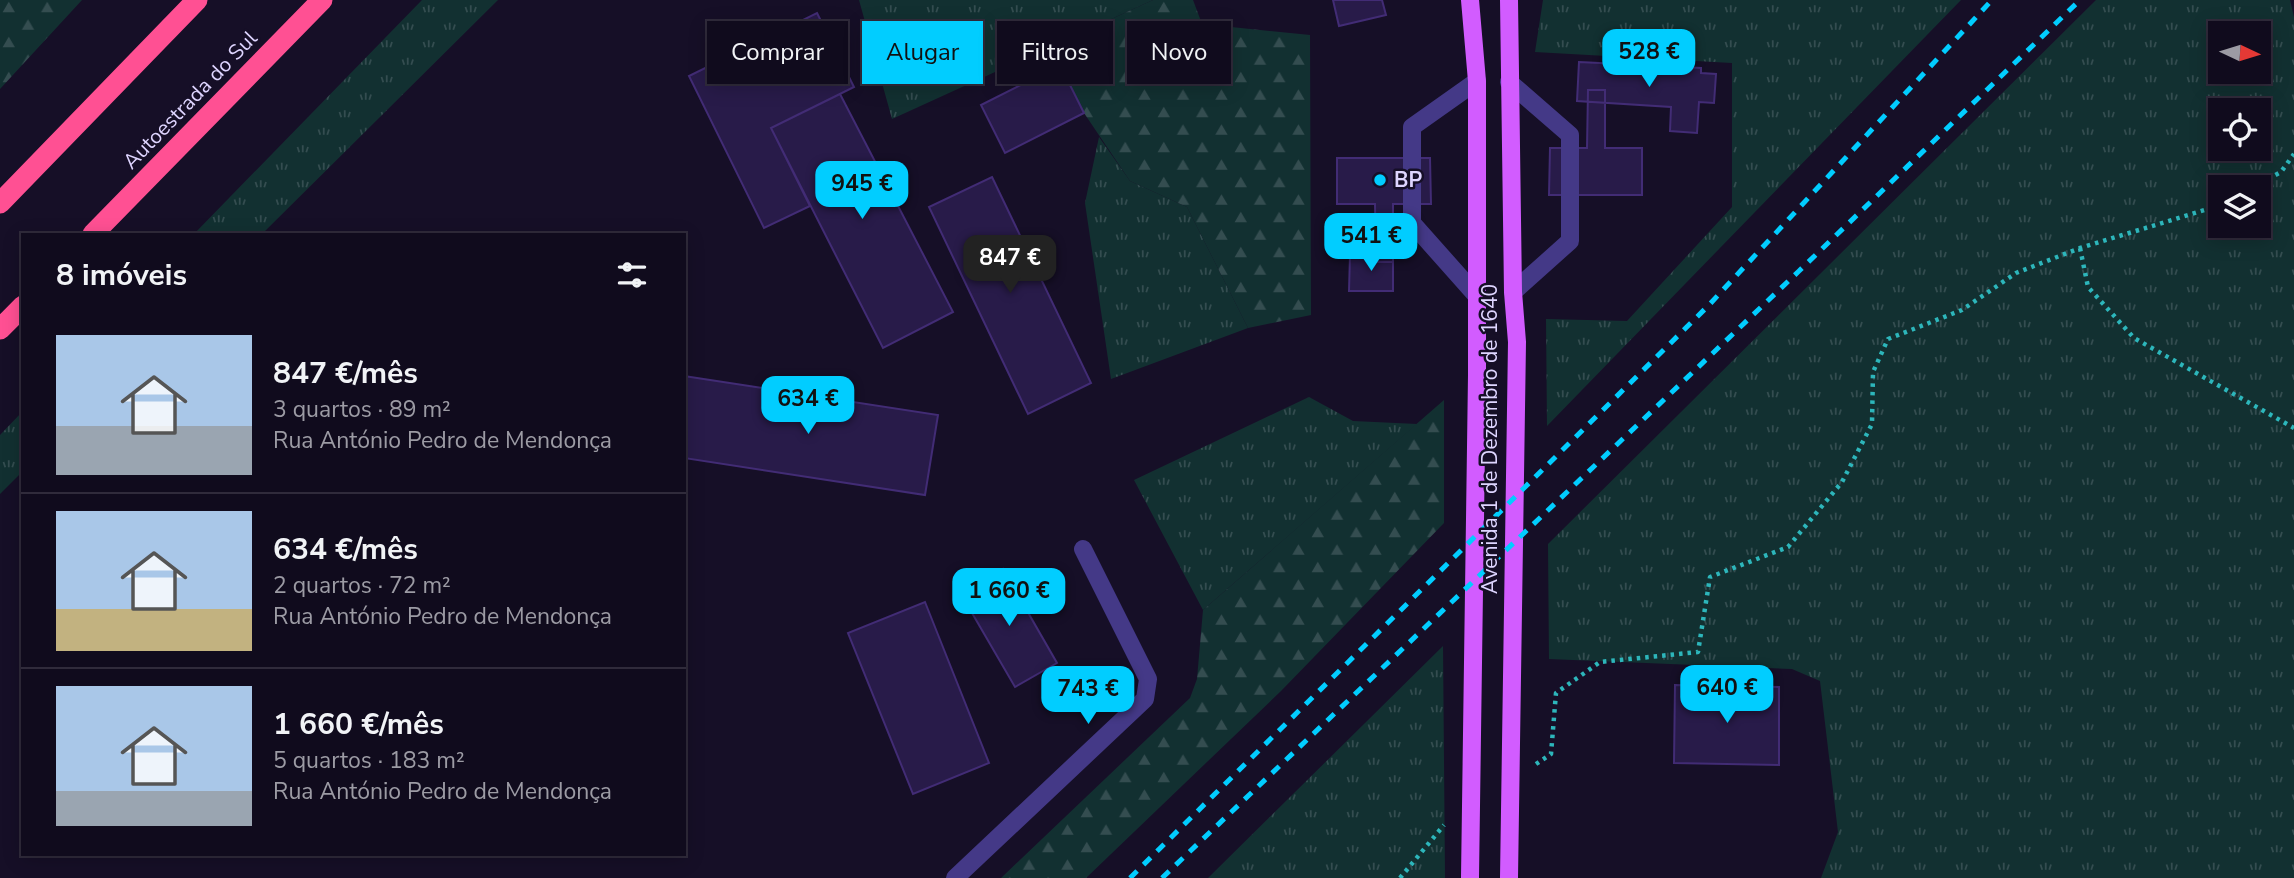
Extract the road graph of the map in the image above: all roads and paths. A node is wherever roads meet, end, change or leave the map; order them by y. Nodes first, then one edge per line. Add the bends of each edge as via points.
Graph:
1 (197, 0) edge
2 (322, 0) edge
3 (1470, 0) edge
4 (1509, 0) edge
5 (1477, 81) junction
6 (1509, 82) junction
7 (2294, 154) edge
8 (2271, 177) edge
9 (0, 203) edge
10 (2208, 209) edge
11 (94, 233) edge
12 (2080, 248) junction
13 (1513, 292) junction
14 (1476, 295) junction
15 (21, 308) edge
16 (0, 329) edge
17 (2294, 428) edge
18 (1083, 549) dead end
19 (1510, 781) junction
20 (1470, 808) junction
21 (955, 878) edge
22 (1400, 878) edge
23 (1470, 878) edge
24 (1509, 878) edge

1 - 9 highway
2 - 11 highway, Autoestrada do Sul
3 - 5 main road, Avenida 1 de Dezembro de 1640
4 - 6 main road, Avenida 1 de Dezembro de 1640
5 - 14 main road, Avenida 1 de Dezembro de 1640
5 - 14 street via 1412,127 1412,223
6 - 13 main road, Avenida 1 de Dezembro de 1640
6 - 13 street via 1570,135 1570,241
7 - 8 path
10 - 12 path
12 - 17 path via 2088,287 2134,338
12 - 19 path via 2016,272 1962,310 1888,340 1873,373 1872,424 1842,482 1788,547 1710,577 1698,652 1600,662 1556,693 1551,754
13 - 19 main road, Avenida 1 de Dezembro de 1640 via 1517,342
14 - 20 main road, Avenida 1 de Dezembro de 1640
15 - 16 highway
18 - 21 street via 1148,679 1144,699
19 - 24 main road, Avenida 1 de Dezembro de 1640
20 - 22 path via 1440,828
20 - 23 main road, Avenida 1 de Dezembro de 1640

